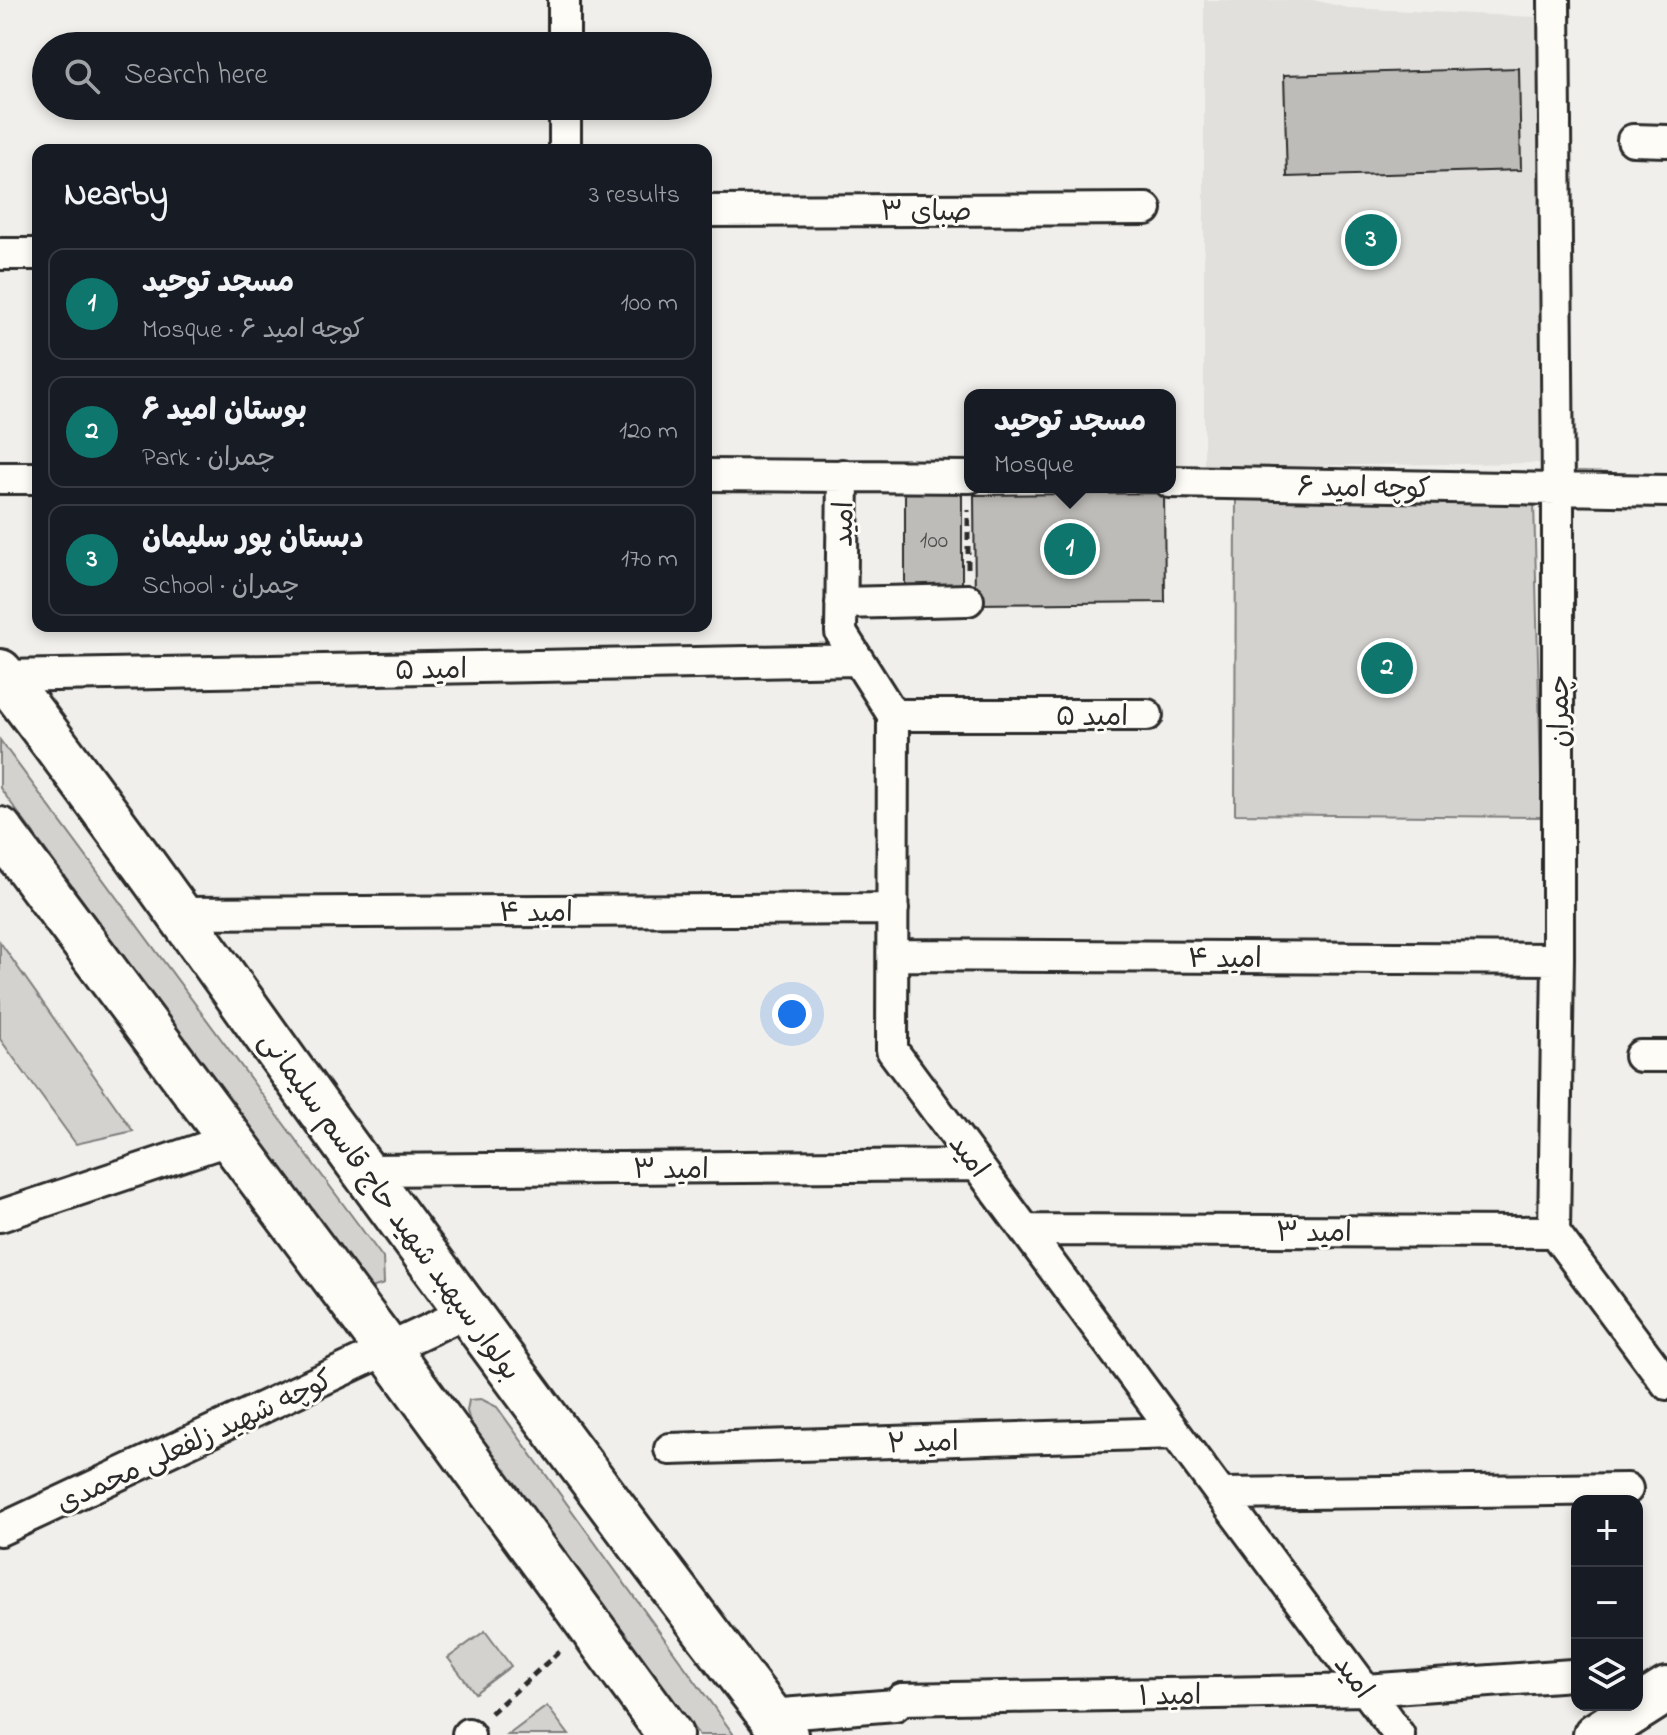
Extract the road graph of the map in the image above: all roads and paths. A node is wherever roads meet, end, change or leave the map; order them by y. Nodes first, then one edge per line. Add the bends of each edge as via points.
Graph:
1 (564, 0) edge
2 (1554, 0) edge
3 (564, 32) edge
4 (565, 120) edge
5 (1633, 140) dead end
6 (1667, 141) edge
7 (565, 144) edge
8 (1146, 209) dead end
9 (712, 211) edge
10 (0, 254) edge
11 (32, 254) edge
12 (712, 475) edge
13 (843, 475) junction
14 (964, 477) edge
15 (0, 478) edge
16 (32, 478) edge
17 (1176, 482) edge
18 (1558, 491) junction
19 (1667, 491) edge
20 (969, 493) edge
21 (968, 600) joint
22 (841, 603) junction
23 (858, 660) junction
24 (2, 674) edge
25 (893, 715) junction
26 (1147, 715) dead end
27 (0, 830) edge
28 (893, 909) junction
29 (180, 913) junction
30 (893, 955) junction
31 (1558, 959) junction
32 (231, 1139) junction
33 (977, 1165) junction
34 (364, 1170) junction
35 (0, 1216) edge
36 (1025, 1230) junction
37 (1554, 1232) junction
38 (469, 1311) junction
39 (388, 1350) junction
40 (1667, 1384) edge
41 (1175, 1433) junction
42 (670, 1449) dead end
43 (1627, 1489) dead end
44 (1221, 1494) junction
45 (0, 1530) edge
46 (589, 1624) junction
47 (1571, 1675) edge
48 (1366, 1690) junction
49 (1667, 1690) edge
50 (777, 1725) edge
51 (469, 1734) edge
52 (670, 1735) edge
53 (1399, 1735) edge
54 (1596, 1735) edge

1 - 3 street
2 - 18 street, چمران
4 - 7 street
5 - 6 street
8 - 9 street, صبای ۳
10 - 11 street
12 - 13 street
13 - 14 street
13 - 22 street, امید
15 - 16 street
17 - 18 street, کوچه امید ۶
18 - 19 street, کوچه امید ۶
18 - 31 street, چمران
20 - 21 path
21 - 22 street
22 - 23 street, امید via 841,633
23 - 24 street, امید ۵
23 - 25 street, امید
24 - 29 main road, بولوار سپهبد شهید حاج قاسم سلیمانی
25 - 26 street, امید ۵
25 - 28 street, امید
27 - 32 main road
28 - 29 street, امید ۴
28 - 30 street, امید
29 - 34 main road, بولوار سپهبد شهید حاج قاسم سلیمانی
30 - 31 street, امید ۴
30 - 33 street, امید via 892,1050
31 - 37 street, چمران
32 - 35 street
32 - 39 main road
33 - 34 street, امید ۳
33 - 36 street, امید
34 - 38 main road, بولوار سپهبد شهید حاج قاسم سلیمانی
36 - 37 street, امید ۳
36 - 41 street, امید
37 - 40 street
38 - 39 street, کوچه شهید زلفعلی محمدی
38 - 50 main road, بولوار سپهبد شهید حاج قاسم سلیمانی
39 - 45 street, کوچه شهید زلفعلی محمدی
39 - 46 main road
41 - 42 street, امید ۲
41 - 44 street, امید
43 - 44 street
44 - 48 street, امید
46 - 51 path
46 - 52 main road
47 - 48 street, امید ۱
48 - 50 street, امید ۱ via 902,1699 895,1705
48 - 53 street, امید
49 - 54 main road

